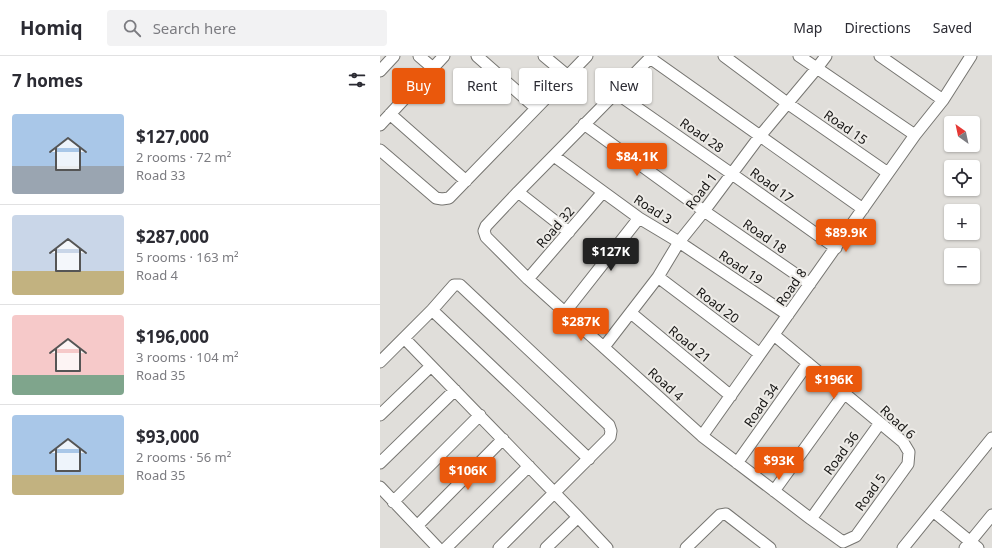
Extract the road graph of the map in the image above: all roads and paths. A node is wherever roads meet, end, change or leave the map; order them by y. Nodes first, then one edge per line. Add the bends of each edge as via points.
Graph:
1 (394, 56) edge
2 (419, 56) edge
3 (444, 56) edge
4 (477, 56) edge
5 (544, 56) edge
6 (587, 56) edge
7 (724, 56) edge
8 (799, 56) edge
9 (826, 56) edge
10 (880, 56) edge
11 (651, 57) edge
12 (966, 58) edge
13 (432, 68) joint
14 (558, 68) edge
15 (576, 68) edge
16 (640, 68) edge
17 (817, 68) junction
18 (380, 71) edge
19 (943, 100) junction
20 (787, 103) junction
21 (399, 104) edge
22 (540, 104) edge
23 (604, 104) edge
24 (633, 104) edge
25 (536, 108) junction
26 (390, 114) junction
27 (584, 124) junction
28 (380, 125) edge
29 (916, 135) junction
30 (760, 136) junction
31 (380, 150) edge
32 (554, 156) junction
33 (888, 173) junction
34 (732, 174) junction
35 (466, 181) junction
36 (518, 192) junction
37 (603, 192) junction
38 (863, 209) junction
39 (704, 211) junction
40 (639, 218) junction
41 (569, 232) junction
42 (679, 242) junction
43 (836, 248) junction
44 (658, 277) junction
45 (528, 279) junction
46 (810, 284) junction
47 (432, 310) junction
48 (565, 312) junction
49 (631, 313) junction
50 (788, 315) junction
51 (774, 335) junction
52 (404, 338) junction
53 (604, 348) junction
54 (760, 354) junction
55 (380, 362) edge
56 (808, 363) junction
57 (431, 366) junction
58 (455, 390) junction
59 (844, 394) junction
60 (731, 396) junction
61 (380, 415) edge
62 (480, 415) junction
63 (880, 423) junction
64 (702, 436) junction
65 (992, 438) edge
66 (503, 439) junction
67 (909, 452) joint
68 (588, 459) junction
69 (380, 463) edge
70 (737, 463) junction
71 (529, 466) junction
72 (380, 487) edge
73 (774, 491) junction
74 (555, 493) junction
75 (393, 502) junction
76 (933, 511) junction
77 (992, 515) edge
78 (578, 517) junction
79 (810, 519) junction
80 (417, 526) junction
81 (843, 542) joint
82 (971, 546) edge
83 (438, 548) edge
84 (446, 548) edge
85 (499, 548) edge
86 (546, 548) edge
87 (607, 548) edge
88 (686, 548) edge
89 (770, 548) edge
90 (903, 548) edge

1 - 18 street
2 - 13 street
3 - 13 street
4 - 25 street
5 - 14 street
6 - 15 street
7 - 20 street, Road 15
8 - 17 street
9 - 17 street, Road 1
10 - 19 street
11 - 16 street
11 - 30 street
12 - 19 street, Road 8
17 - 20 street, Road 1
17 - 29 street
19 - 29 street, Road 8
20 - 30 street, Road 1
20 - 33 street, Road 15
21 - 26 street
22 - 25 street
23 - 27 street
24 - 34 street, Road 28
25 - 35 street
26 - 28 street
26 - 35 street
27 - 32 street
27 - 39 street, Road 18
29 - 33 street, Road 8
30 - 34 street, Road 1
30 - 38 street
31 - 35 street via 436,198 449,198
32 - 36 street
32 - 37 street, Road 3
33 - 38 street, Road 8
34 - 39 street, Road 1
34 - 43 street, Road 17
36 - 41 street
36 - 45 street, Road 4 via 484,231 486,237
37 - 40 street, Road 3
37 - 41 street, Road 32
38 - 43 street, Road 8
39 - 42 street, Road 1
39 - 46 street, Road 18
40 - 42 street, Road 3
40 - 48 street
41 - 45 street, Road 32
42 - 44 street, Road 1
42 - 50 street, Road 19
43 - 46 street, Road 8
44 - 49 street, Road 1
44 - 54 street, Road 20
45 - 48 street, Road 4
46 - 50 street, Road 8
47 - 52 street
47 - 68 street
47 - 68 street via 454,285 460,285 609,425 610,437
48 - 53 street, Road 4
49 - 53 street, Road 1
49 - 60 street, Road 21
50 - 51 street, Road 8
51 - 54 street, Road 8
51 - 56 street, Road 6
52 - 55 street
52 - 57 street
53 - 64 street, Road 4
54 - 60 street, Road 8
56 - 59 street, Road 6
56 - 70 street, Road 34
57 - 58 street
57 - 61 street
58 - 62 street
58 - 69 street
59 - 63 street, Road 6
59 - 73 street
60 - 64 street, Road 8
62 - 66 street
62 - 75 street
63 - 67 street, Road 6 via 902,442
63 - 79 street, Road 36
64 - 70 street, Road 4
65 - 76 street
66 - 71 street
66 - 80 street
67 - 81 street, Road 5 via 908,464 856,536
68 - 74 street
70 - 73 street, Road 4
71 - 74 street
71 - 84 street
72 - 75 street
73 - 79 street, Road 4
74 - 78 street
74 - 85 street
75 - 80 street
76 - 82 street
76 - 90 street
77 - 82 street
78 - 86 street
78 - 87 street
79 - 81 street, Road 4
80 - 83 street
88 - 89 street via 720,515 726,514

